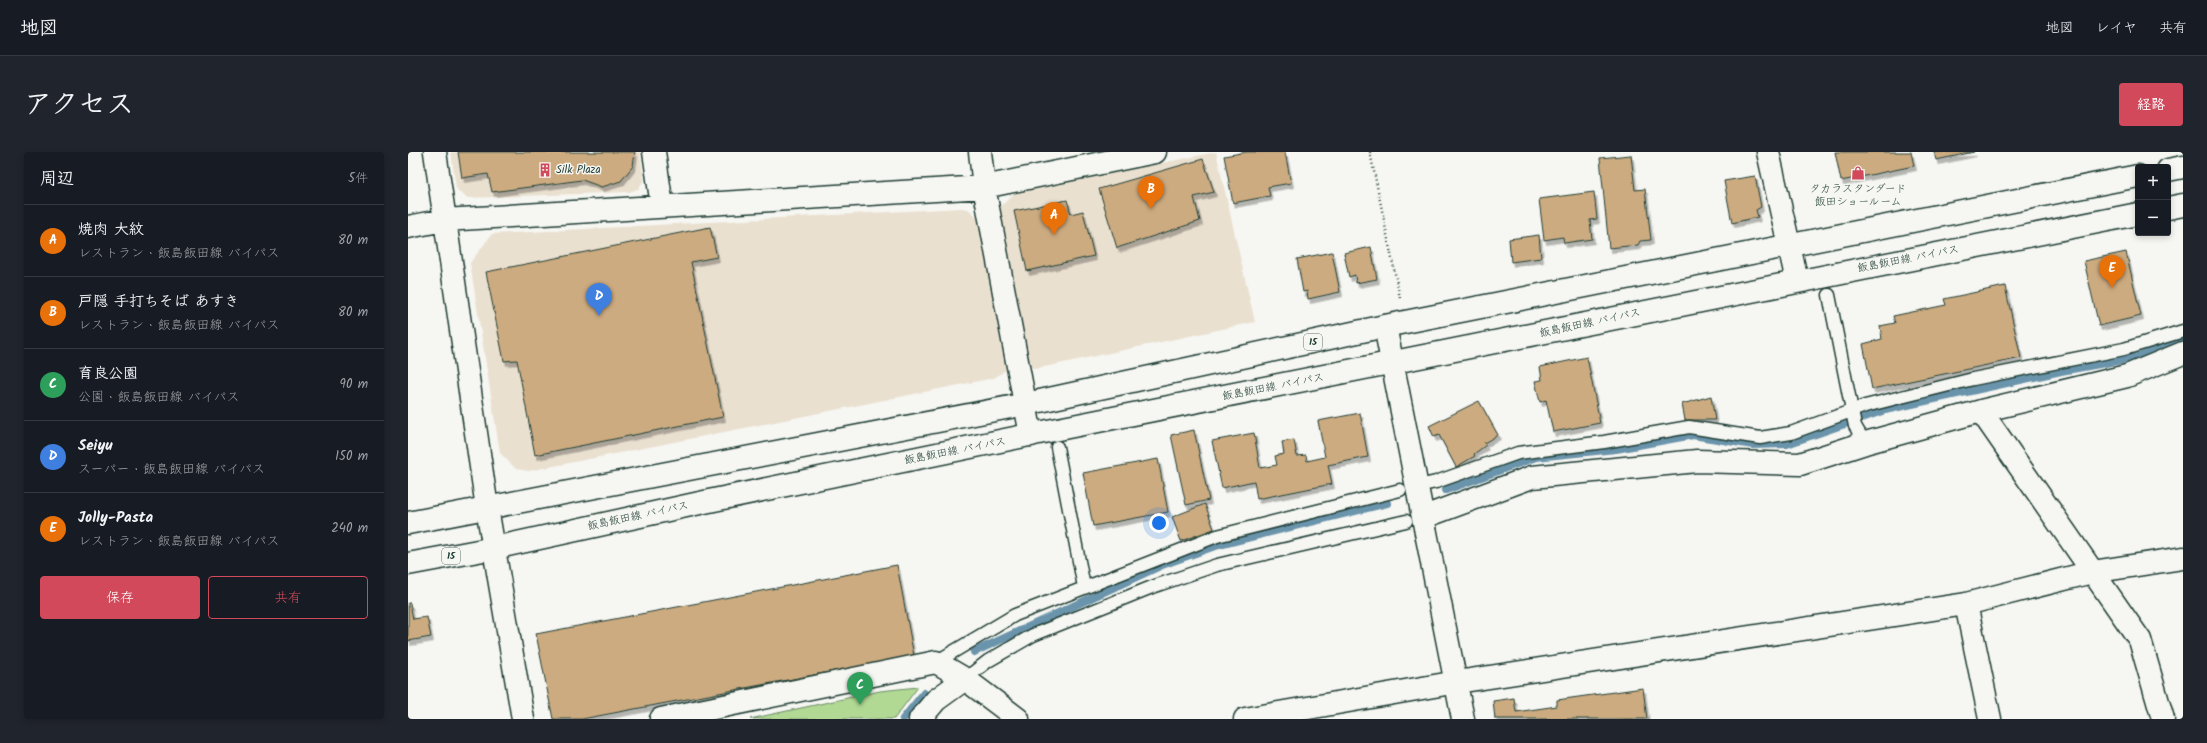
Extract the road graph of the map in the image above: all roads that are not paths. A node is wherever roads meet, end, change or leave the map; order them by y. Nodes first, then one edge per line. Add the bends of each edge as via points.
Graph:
1 (435, 152) edge
2 (654, 152) edge
3 (980, 152) edge
4 (1155, 152) edge
5 (1768, 152) edge
6 (2183, 167) edge
7 (2171, 169) edge
8 (2135, 177) edge
9 (984, 187) junction
10 (2183, 205) edge
11 (662, 206) junction
12 (2171, 207) edge
13 (2135, 215) edge
14 (444, 220) junction
15 (408, 227) edge
16 (1787, 244) junction
17 (1797, 281) junction
18 (1829, 296) dead end
19 (1386, 326) junction
20 (2183, 331) edge
21 (2183, 353) edge
22 (1393, 364) junction
23 (1026, 404) junction
24 (1981, 411) junction
25 (1857, 424) junction
26 (1031, 435) junction
27 (1057, 447) dead end
28 (1409, 488) junction
29 (487, 508) junction
30 (1415, 519) junction
31 (408, 523) edge
32 (494, 548) junction
33 (2183, 558) edge
34 (408, 564) edge
35 (2092, 572) junction
36 (1084, 587) junction
37 (1966, 604) junction
38 (936, 662) junction
39 (965, 679) junction
40 (1457, 682) junction
41 (1282, 716) edge
42 (523, 719) edge
43 (661, 719) edge
44 (920, 719) edge
45 (1018, 719) edge
46 (1245, 719) edge
47 (1463, 719) edge
48 (1990, 719) edge
49 (2163, 719) edge

1 - 14 street
2 - 11 street
3 - 9 street
4 - 9 street
5 - 16 street
6 - 7 street
8 - 16 street, 15
9 - 11 street
9 - 23 street
10 - 12 street
11 - 14 street
13 - 17 street, 飯島飯田線 バイパス / 15
14 - 15 street
14 - 29 street
16 - 17 street
16 - 19 street, 15
17 - 22 street, 飯島飯田線 バイパス / 15
18 - 25 lane
19 - 22 street
19 - 23 street, 15
20 - 25 lane via 2124,349 1972,379
21 - 24 street via 2127,376
22 - 26 street, 飯島飯田線 バイパス / 15
22 - 28 street
23 - 26 street
23 - 29 street, 15
24 - 25 street
24 - 35 street
25 - 28 lane via 1760,438 1689,427 1604,442 1518,453 1436,482
25 - 30 street via 1800,464 1697,461 1532,477
26 - 32 street, 飯島飯田線 バイパス / 15 via 717,499
27 - 36 lane
28 - 30 street
28 - 36 lane via 1217,536
29 - 31 street, 15
29 - 32 street
30 - 39 lane via 1217,565 1152,586 1033,636 988,661
30 - 40 street
32 - 34 street, 飯島飯田線 バイパス / 15
32 - 42 street
33 - 35 street
35 - 37 street
35 - 49 street via 2140,640
36 - 38 lane via 1015,615
37 - 40 street
37 - 48 street
38 - 39 street
38 - 43 street
39 - 44 street via 936,700
39 - 45 street
40 - 41 street
40 - 47 street
41 - 46 street

